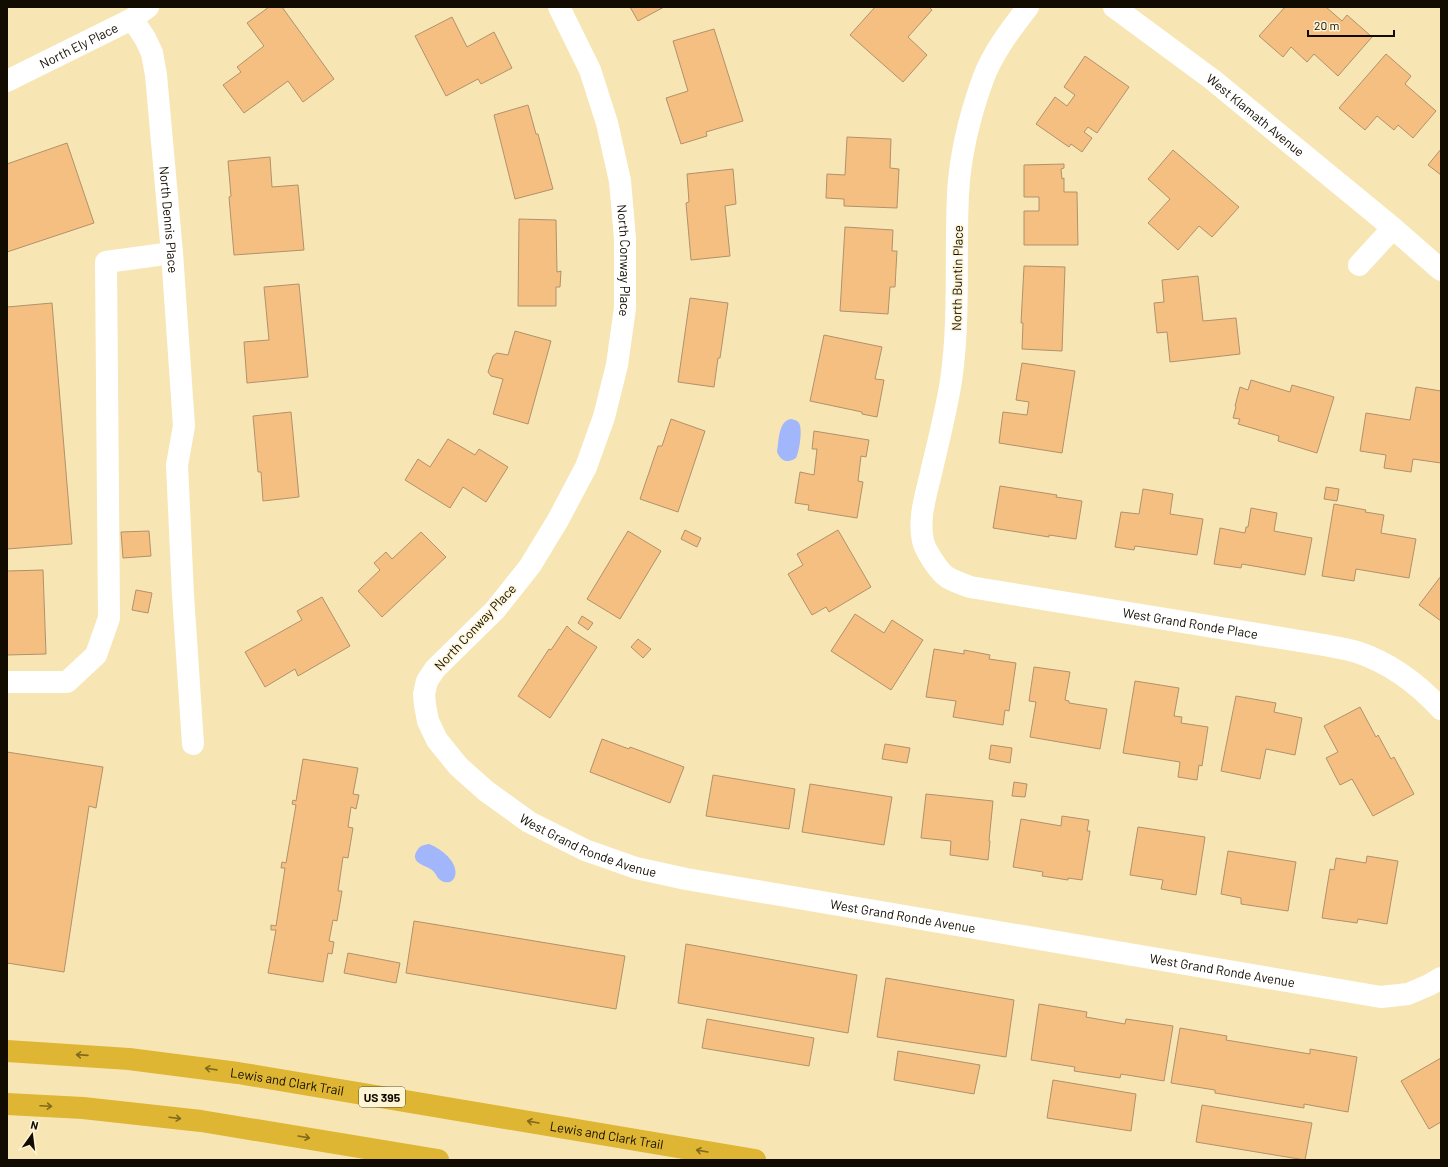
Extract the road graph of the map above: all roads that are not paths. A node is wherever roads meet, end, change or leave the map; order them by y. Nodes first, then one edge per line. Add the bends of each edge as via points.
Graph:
1 (559, 7) edge
2 (1028, 7) edge
3 (1114, 7) edge
4 (140, 13) edge
5 (7, 81) edge
6 (1392, 228) junction
7 (172, 254) junction
8 (1359, 265) dead end
9 (1441, 270) edge
10 (932, 559) joint
11 (7, 682) edge
12 (425, 705) joint
13 (1441, 709) edge
14 (193, 744) dead end
15 (1441, 978) edge
16 (7, 1051) edge
17 (7, 1104) edge
18 (438, 1160) edge
19 (755, 1160) edge

1 - 12 street, North Conway Place via 590,70 607,123 620,181 625,239 625,308 617,365 604,417 586,467 558,520 530,566 495,610 435,669 427,681
2 - 10 street, North Buntin Place via 998,50 984,77 963,150 958,193 958,283 954,363 921,516 923,542
3 - 6 street, West Klamath Avenue via 1213,80
4 - 5 street, North Ely Place
4 - 7 street, North Dennis Place via 156,75
6 - 8 street
6 - 9 street, West Klamath Avenue
7 - 11 street via 106,262 109,618 96,655 67,682
7 - 14 street, North Dennis Place via 184,426 177,465
10 - 13 street, West Grand Ronde Place via 946,577 970,587 1357,652 1392,668
12 - 15 street, West Grand Ronde Avenue via 428,722 437,740 458,766 486,792 529,822 584,850 636,868 686,879 1381,997 1408,994
19 -> 16 highway, Lewis and Clark Trail / US 395 via 238,1073 129,1059
17 -> 18 highway via 91,1109 201,1121

